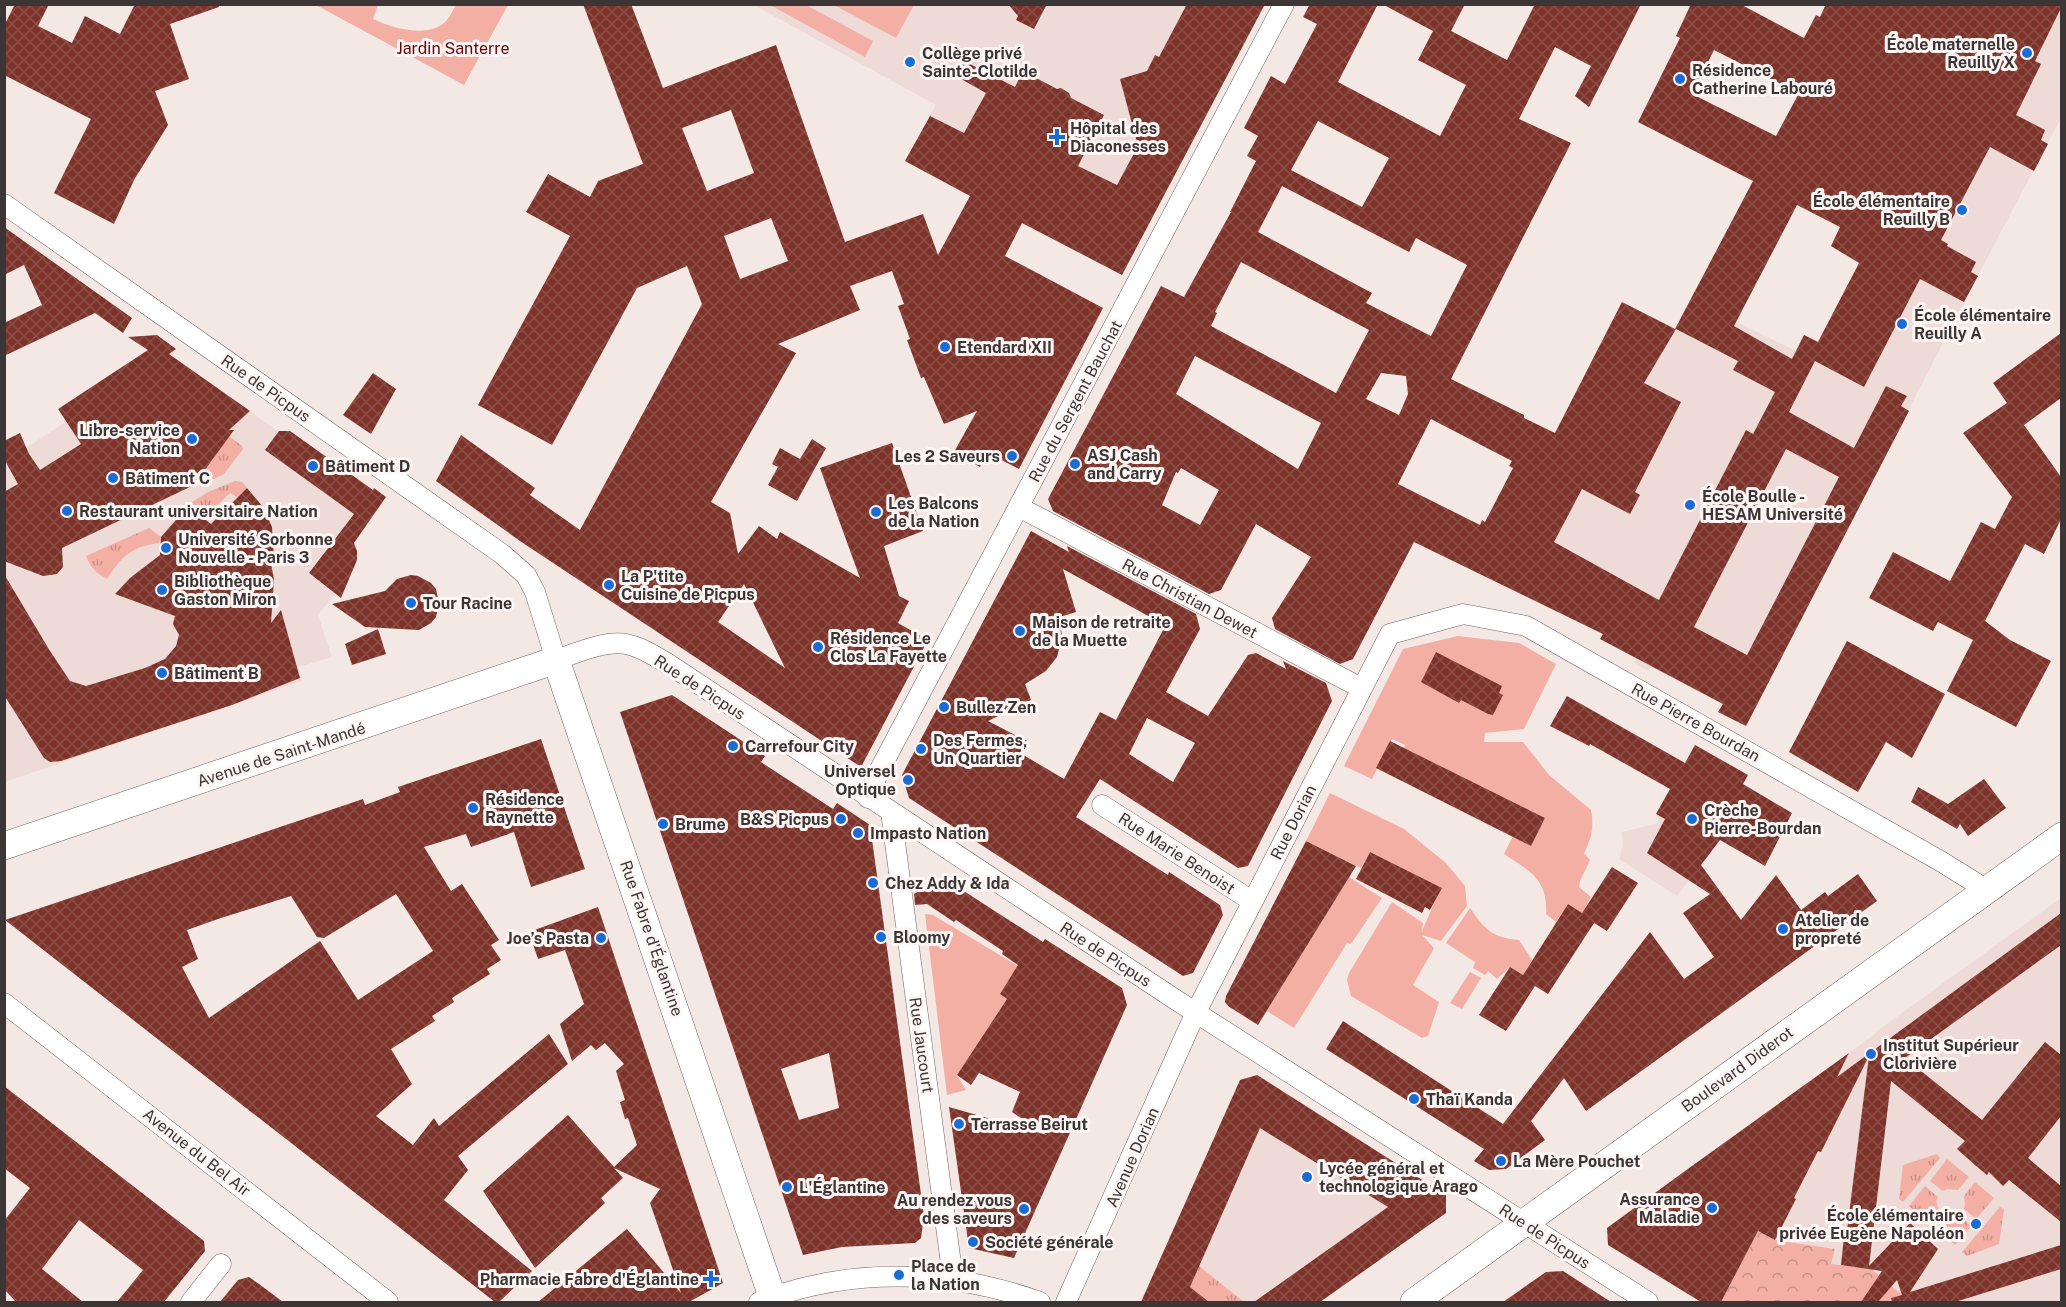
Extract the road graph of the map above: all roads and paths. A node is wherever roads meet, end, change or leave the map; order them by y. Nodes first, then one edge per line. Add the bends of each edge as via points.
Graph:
1 (1284, 4) edge
2 (4, 204) edge
3 (1019, 507) junction
4 (526, 575) joint
5 (1390, 634) joint
6 (556, 660) junction
7 (1361, 688) junction
8 (868, 798) junction
9 (1102, 805) dead end
10 (891, 812) junction
11 (2061, 836) edge
12 (4, 846) edge
13 (1987, 890) junction
14 (1252, 901) junction
15 (4, 1003) edge
16 (1196, 1012) junction
17 (1524, 1222) junction
18 (220, 1264) dead end
19 (953, 1279) junction
20 (768, 1301) edge
21 (190, 1302) edge
22 (388, 1302) edge
23 (1040, 1302) edge
24 (1066, 1302) edge
25 (1413, 1302) edge
26 (1648, 1302) edge

1 - 3 street, Rue du Sergent Bauchat
2 - 4 street, Rue de Picpus via 502,554
3 - 7 street, Rue Christian Dewet
3 - 8 street, Rue du Sergent Bauchat
4 - 6 street, Rue Fabre d'Églantine
5 - 7 street, Rue Dorian
5 - 13 street, Rue Pierre Bourdan via 1462,614 1526,626
6 - 8 street, Rue de Picpus via 594,647 624,643 638,648 670,665
6 - 12 street, Avenue de Saint-Mandé
6 - 20 street, Rue Fabre d'Églantine
7 - 14 street, Rue Dorian
8 - 10 street, Rue de Picpus
9 - 14 street, Rue Marie Benoist
10 - 16 street, Rue de Picpus
10 - 19 street, Rue Jaucourt
11 - 13 street, Boulevard Diderot
13 - 17 street, Boulevard Diderot
14 - 16 street, Rue Dorian
15 - 22 street, Avenue du Bel Air
16 - 17 street, Rue de Picpus
16 - 24 street, Avenue Dorian
17 - 25 street, Boulevard Diderot
17 - 26 street, Rue de Picpus
18 - 21 street
19 - 20 street via 860,1278 806,1287
19 - 23 street

